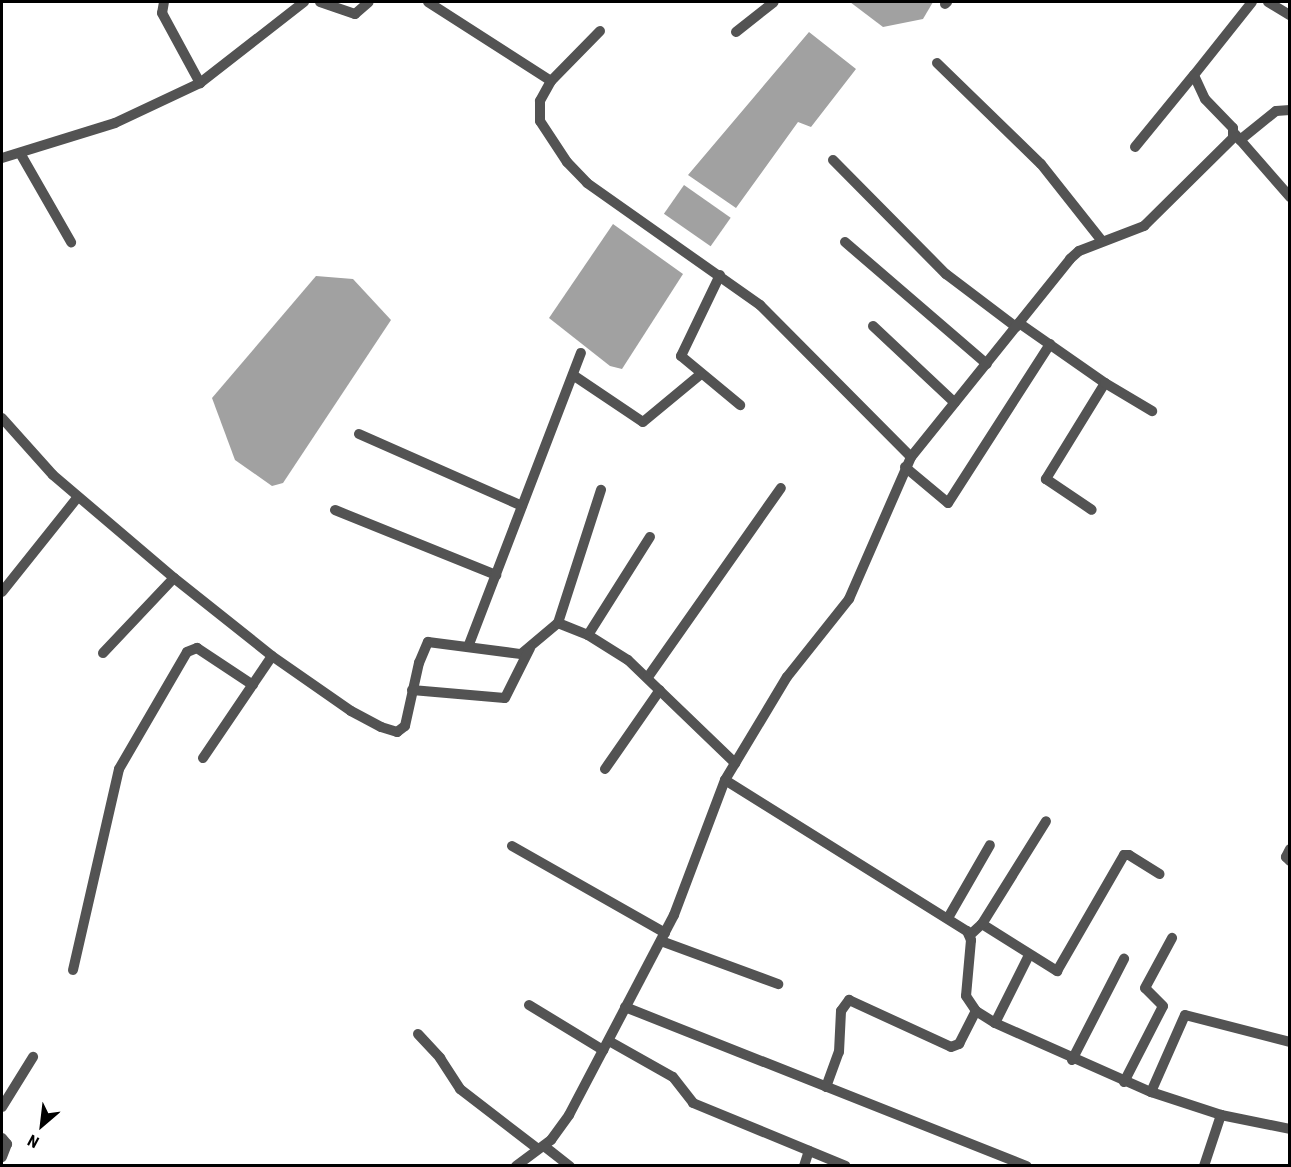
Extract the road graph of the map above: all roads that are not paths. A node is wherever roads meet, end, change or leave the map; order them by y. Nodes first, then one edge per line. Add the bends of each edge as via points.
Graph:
1 (164, 2) edge
2 (304, 2) edge
3 (320, 2) edge
4 (369, 2) edge
5 (428, 2) edge
6 (774, 2) edge
7 (1252, 2) edge
8 (1268, 2) edge
9 (1290, 15) edge
10 (600, 31) dead end
11 (736, 32) dead end
12 (937, 63) dead end
13 (1194, 75) junction
14 (551, 81) junction
15 (200, 83) junction
16 (1290, 110) edge
17 (1238, 137) junction
18 (1135, 147) dead end
19 (20, 153) junction
20 (2, 158) edge
21 (833, 160) dead end
22 (1290, 197) edge
23 (1102, 241) junction
24 (71, 242) dead end
25 (845, 242) dead end
26 (720, 275) junction
27 (1017, 325) junction
28 (873, 326) dead end
29 (1050, 344) junction
30 (581, 353) dead end
31 (987, 364) junction
32 (701, 374) junction
33 (573, 375) junction
34 (1105, 383) junction
35 (955, 403) junction
36 (740, 405) dead end
37 (1152, 411) dead end
38 (2, 418) edge
39 (359, 434) dead end
40 (908, 462) junction
41 (781, 488) dead end
42 (601, 490) dead end
43 (77, 498) junction
44 (522, 506) junction
45 (335, 510) dead end
46 (1092, 510) dead end
47 (650, 537) dead end
48 (496, 575) junction
49 (174, 578) junction
50 (2, 592) edge
51 (558, 623) junction
52 (588, 635) junction
53 (468, 647) junction
54 (530, 648) junction
55 (103, 652) dead end
56 (272, 656) junction
57 (648, 677) junction
58 (253, 685) junction
59 (411, 690) junction
60 (660, 690) junction
61 (203, 758) dead end
62 (735, 764) junction
63 (606, 769) dead end
64 (725, 780) junction
65 (1046, 821) dead end
66 (990, 845) dead end
67 (512, 846) dead end
68 (1290, 849) edge
69 (1290, 861) edge
70 (1160, 874) dead end
71 (948, 918) junction
72 (982, 924) junction
73 (970, 935) junction
74 (663, 937) junction
75 (1172, 938) dead end
76 (1029, 955) junction
77 (1124, 959) dead end
78 (73, 970) dead end
79 (778, 984) dead end
80 (529, 1005) dead end
81 (625, 1007) junction
82 (976, 1011) junction
83 (994, 1023) junction
84 (418, 1034) dead end
85 (1290, 1042) edge
86 (606, 1045) junction
87 (33, 1057) dead end
88 (1072, 1060) junction
89 (1124, 1082) junction
90 (826, 1087) junction
91 (1151, 1092) junction
92 (2, 1107) edge
93 (1221, 1115) junction
94 (1290, 1129) edge
95 (2, 1138) edge
96 (541, 1148) junction
97 (809, 1151) junction
98 (2, 1157) edge
99 (516, 1166) edge
100 (570, 1166) edge
101 (804, 1166) edge
102 (846, 1166) edge
103 (1027, 1166) edge
104 (1204, 1166) edge

1 - 15 street via 162,13
2 - 15 street
3 - 4 street via 355,14
5 - 14 street
6 - 11 street
7 - 13 street
8 - 9 street
10 - 14 street
12 - 23 street via 1034,157
13 - 17 street via 1205,99
13 - 18 street
14 - 26 street via 538,111 540,121 567,162 587,183
15 - 19 street via 115,123
16 - 17 street via 1276,111
17 - 22 street
17 - 23 street via 1151,221 1129,234
19 - 20 street
19 - 24 street
21 - 27 street via 946,274
23 - 27 street via 1070,259
25 - 31 street
26 - 32 street via 681,356
26 - 40 street via 770,314
27 - 29 street
27 - 31 street
28 - 35 street
29 - 34 street
29 - 40 street via 948,503
30 - 33 street
31 - 35 street
32 - 33 street via 643,422
32 - 36 street
33 - 44 street
34 - 37 street
34 - 46 street via 1046,479
35 - 40 street
38 - 43 street
39 - 44 street
40 - 62 street via 849,598 787,677
41 - 57 street
42 - 51 street
43 - 49 street
43 - 50 street
44 - 48 street
45 - 48 street
47 - 52 street
48 - 53 street
49 - 55 street
49 - 56 street
51 - 52 street
51 - 54 street
52 - 57 street
53 - 54 street via 513,654
53 - 59 street via 428,642
54 - 59 street via 505,698
56 - 58 street
56 - 59 street via 351,711 394,732 405,726
57 - 60 street
58 - 61 street
58 - 78 street via 197,648 187,652 119,768
60 - 62 street
60 - 63 street
62 - 64 street
64 - 71 street
64 - 74 street
65 - 72 street
66 - 71 street
67 - 74 street
68 - 69 street via 1286,857
70 - 76 street via 1124,855 1059,969 1054,971
71 - 73 street
72 - 73 street
72 - 76 street
73 - 82 street via 965,984 968,1000
74 - 79 street
74 - 81 street
75 - 89 street via 1145,988 1163,1006
76 - 83 street
77 - 88 street
80 - 86 street
81 - 86 street
81 - 90 street
82 - 83 street
82 - 90 street via 959,1044 951,1047 849,1000 841,1011 839,1052
83 - 88 street
84 - 96 street via 460,1089
85 - 91 street via 1185,1015
86 - 96 street via 569,1114
86 - 97 street via 673,1077 693,1103
87 - 92 street
88 - 89 street
89 - 91 street
90 - 103 street
91 - 93 street
93 - 94 street
93 - 104 street
95 - 98 street via 7,1144
96 - 99 street
96 - 100 street
97 - 101 street
97 - 102 street

